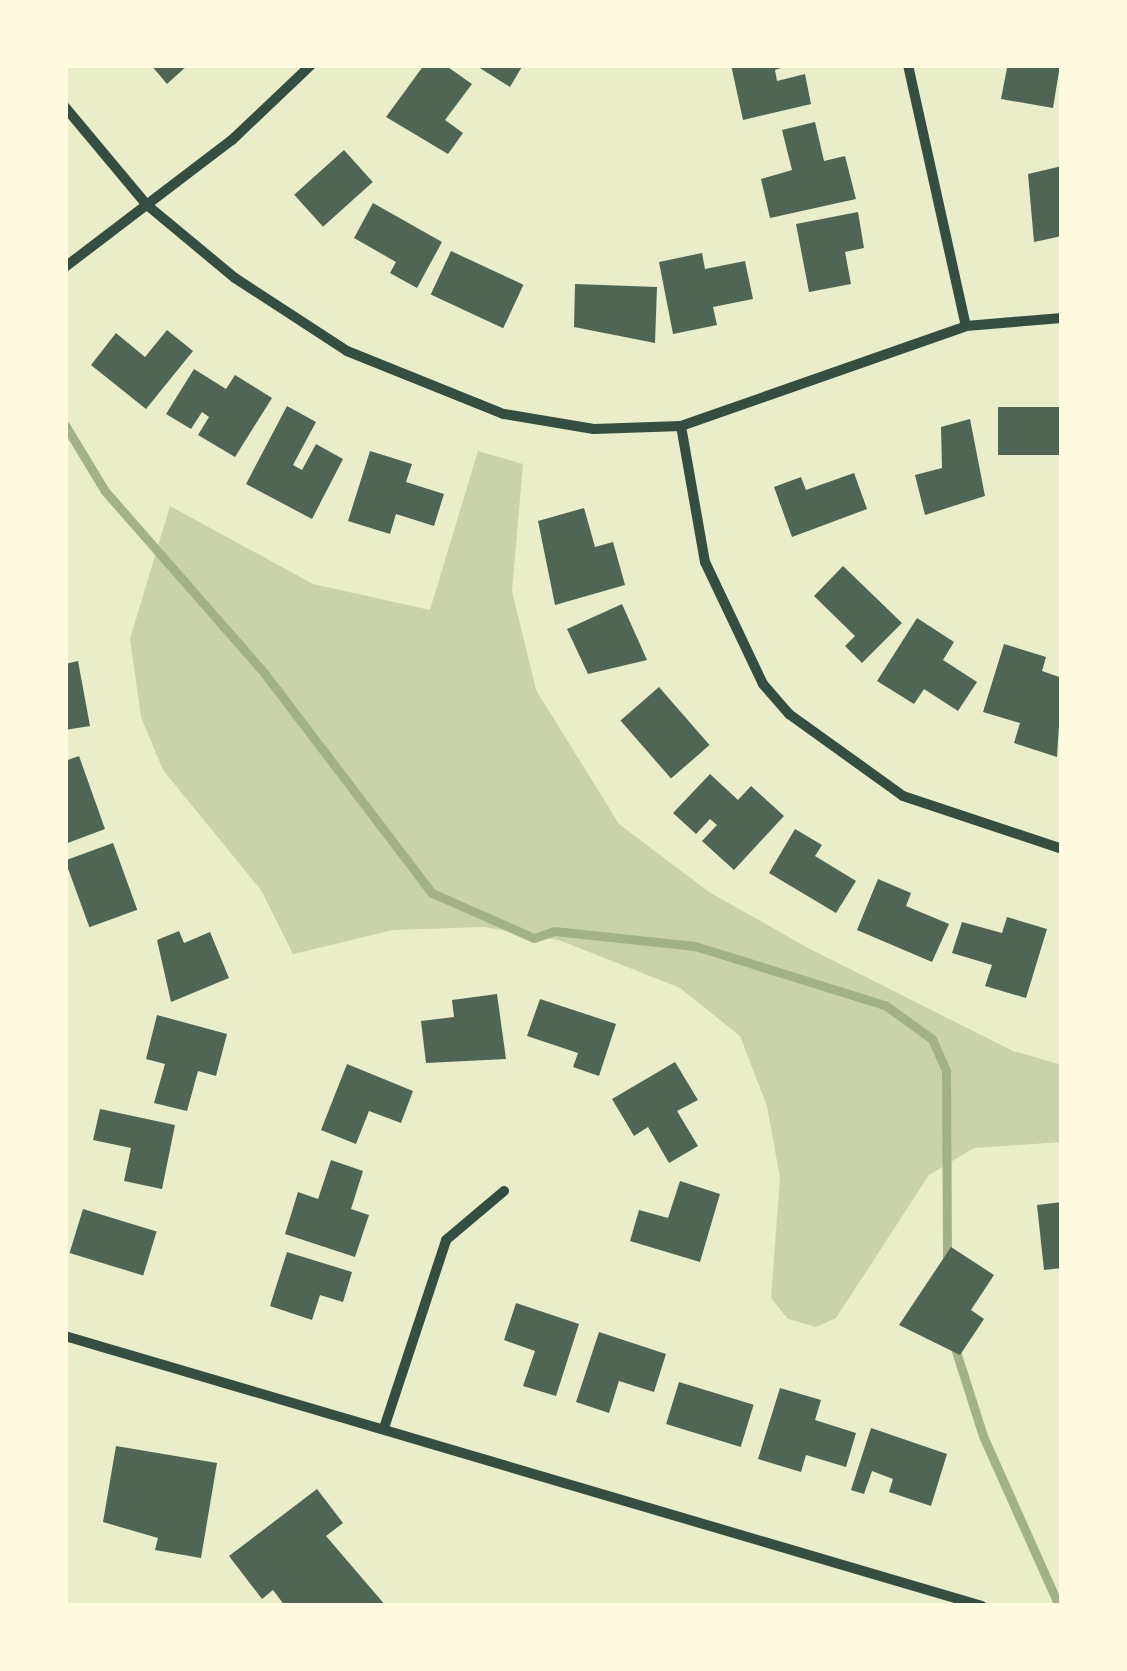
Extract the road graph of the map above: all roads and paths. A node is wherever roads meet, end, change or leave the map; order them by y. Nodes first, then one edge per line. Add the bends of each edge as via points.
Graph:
1 (311, 65) edge
2 (908, 65) edge
3 (65, 106) edge
4 (146, 204) junction
5 (65, 267) edge
6 (1062, 318) edge
7 (966, 326) junction
8 (681, 426) junction
9 (1062, 850) edge
10 (504, 1192) dead end
11 (65, 1336) edge
12 (384, 1428) junction
13 (982, 1606) edge

1 - 4 street
2 - 7 street
3 - 4 street
4 - 5 street
4 - 8 street via 299,322 442,394 564,426
6 - 7 street
7 - 8 street
8 - 9 street via 705,562 764,684 789,714 903,796
10 - 12 street via 446,1240
11 - 12 street
12 - 13 street

